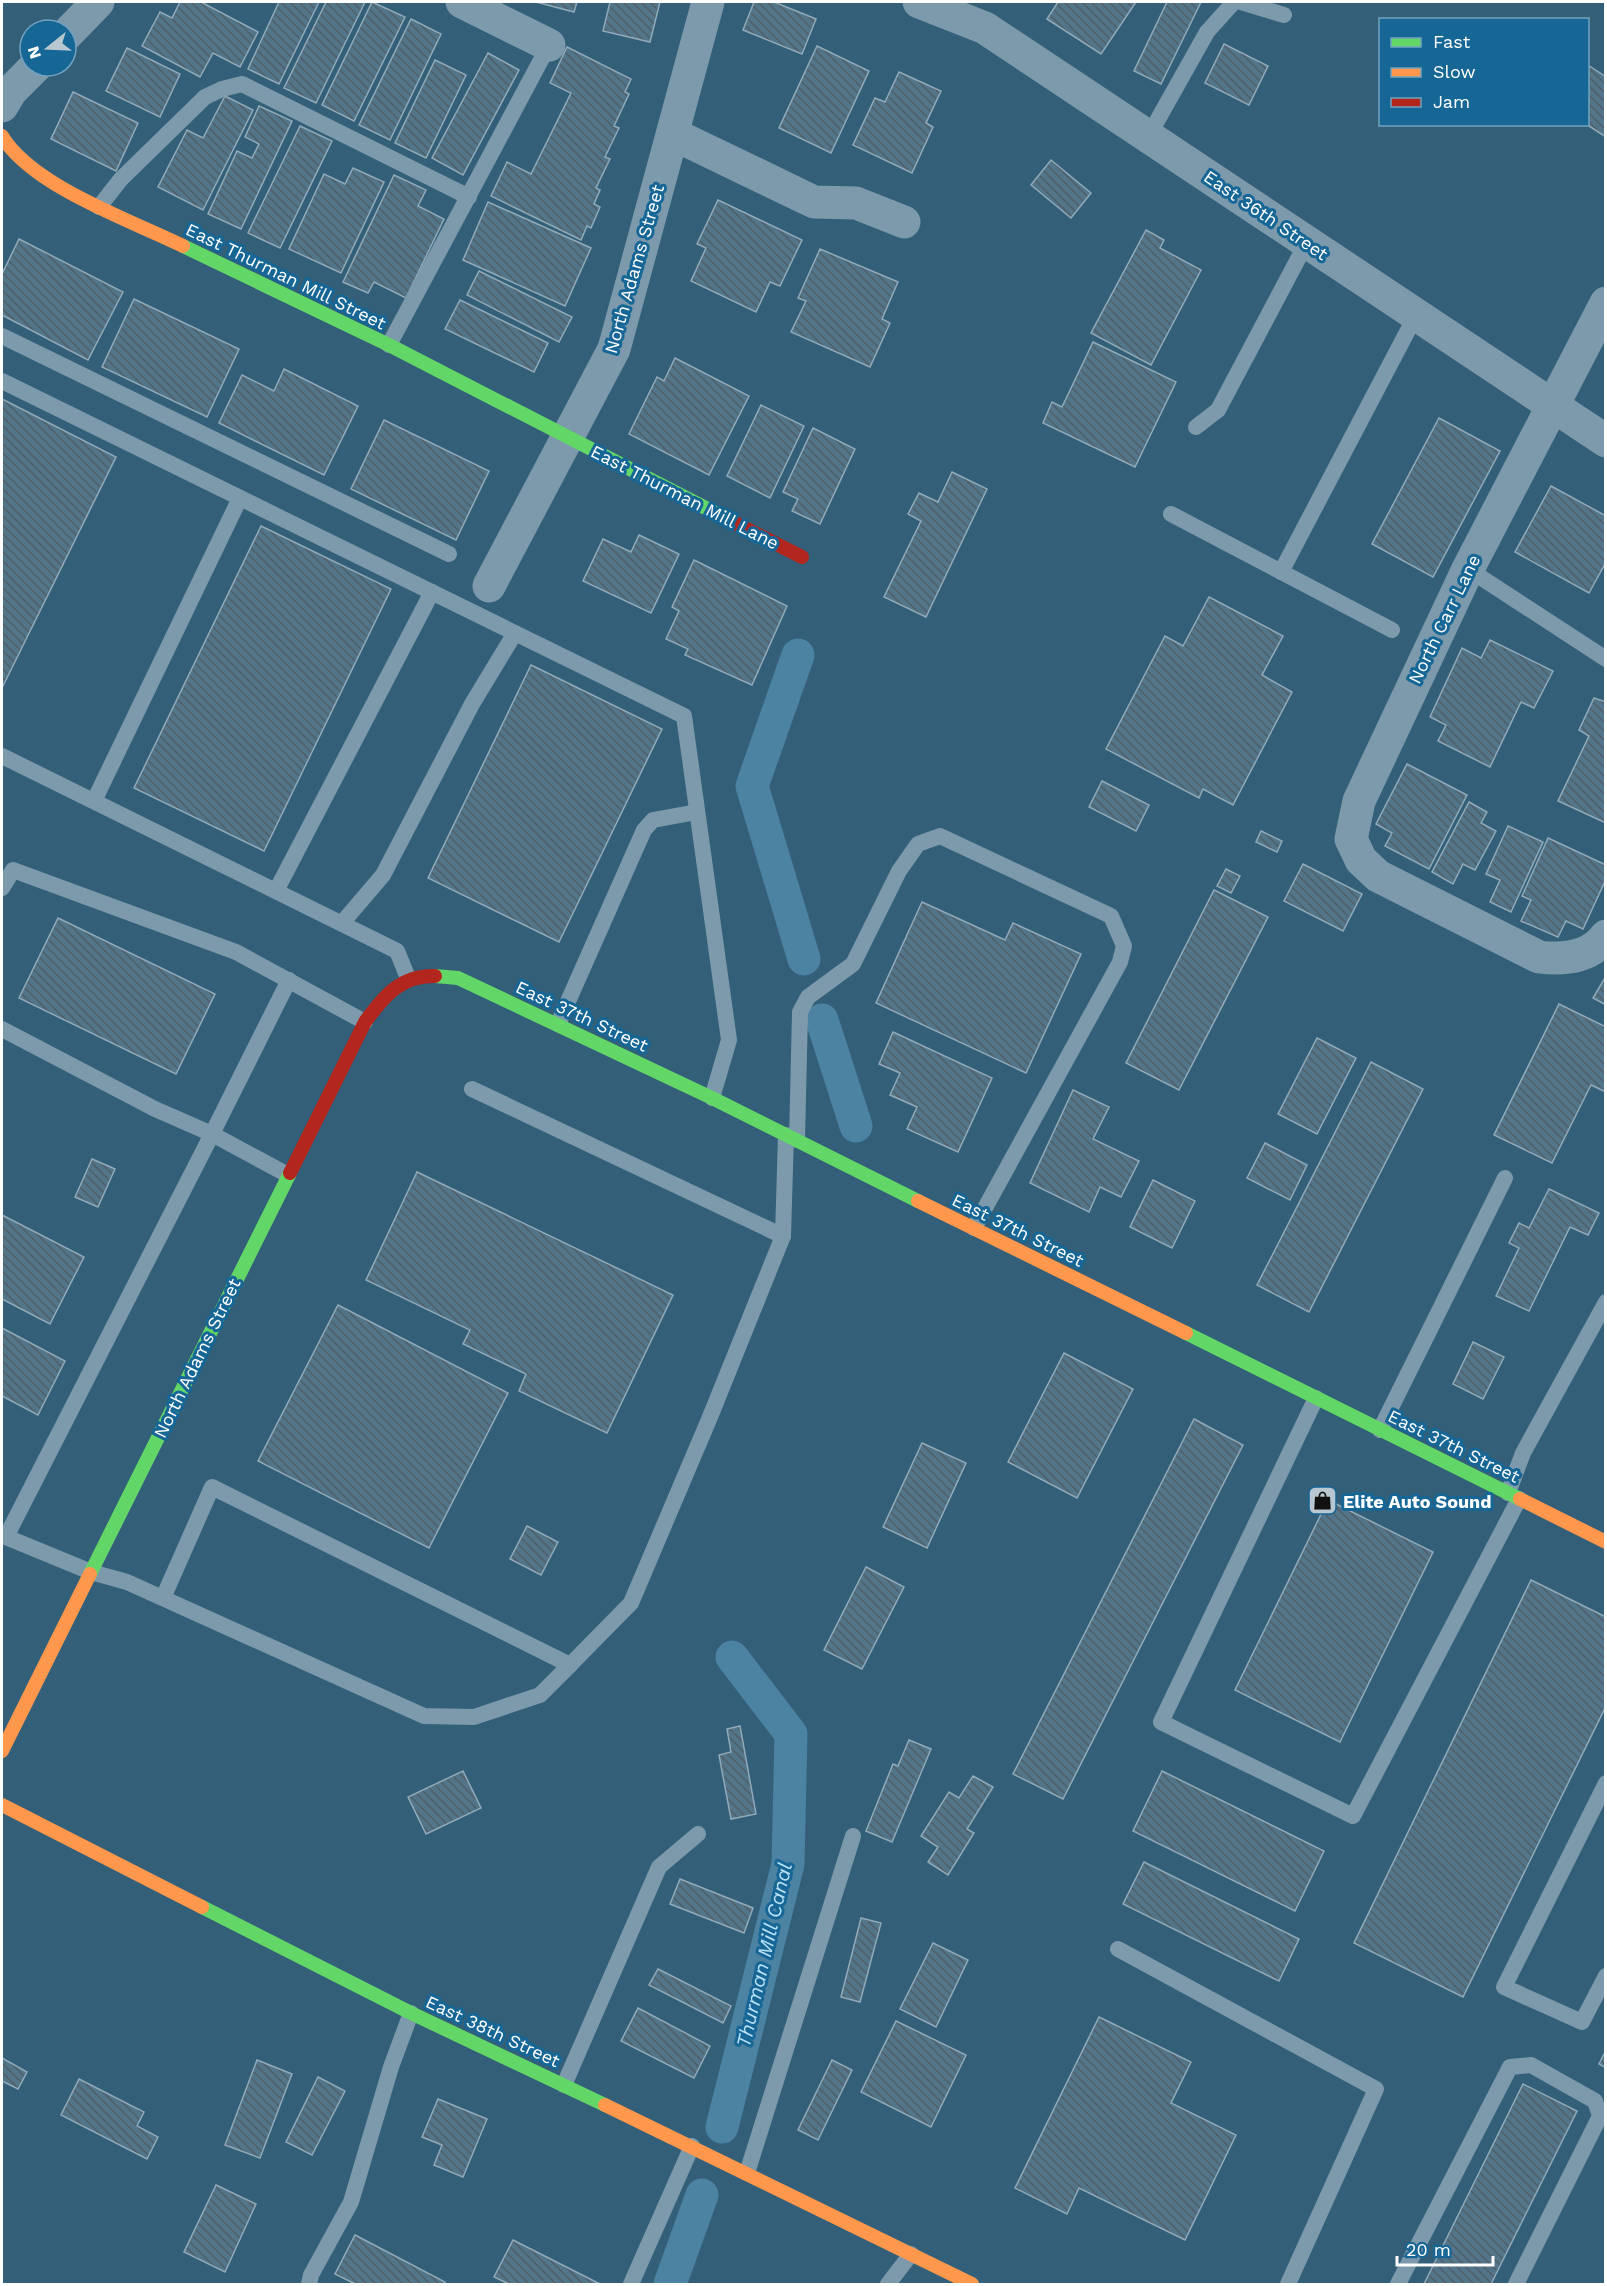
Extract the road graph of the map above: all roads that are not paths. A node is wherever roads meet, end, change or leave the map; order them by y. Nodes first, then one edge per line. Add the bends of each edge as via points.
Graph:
1 (98, 2) edge
2 (462, 2) edge
3 (708, 2) edge
4 (919, 2) edge
5 (1234, 2) edge
6 (1241, 2) edge
7 (960, 9) edge
8 (1284, 15) dead end
9 (78, 23) edge
10 (549, 45) joint
11 (24, 78) edge
12 (2, 106) edge
13 (673, 134) junction
14 (2, 136) edge
15 (1148, 136) junction
16 (469, 197) junction
17 (99, 207) junction
18 (904, 222) dead end
19 (1307, 243) junction
20 (1605, 303) edge
21 (1416, 315) junction
22 (2, 336) edge
23 (389, 345) junction
24 (2, 381) edge
25 (1553, 407) junction
26 (1196, 427) dead end
27 (567, 436) junction
28 (1605, 441) edge
29 (240, 498) junction
30 (1171, 513) dead end
31 (449, 554) dead end
32 (802, 557) dead end
33 (1467, 569) junction
34 (1281, 572) junction
35 (489, 586) dead end
36 (432, 592) junction
37 (1392, 630) dead end
38 (515, 633) junction
39 (1605, 659) edge
40 (2, 756) edge
41 (94, 801) junction
42 (697, 812) junction
43 (2, 884) edge
44 (276, 891) junction
45 (342, 923) junction
46 (1594, 945) edge
47 (408, 978) junction
48 (289, 980) junction
49 (365, 1022) junction
50 (558, 1024) junction
51 (2, 1029) edge
52 (472, 1089) dead end
53 (712, 1098) junction
54 (212, 1134) junction
55 (791, 1137) junction
56 (288, 1175) junction
57 (1505, 1178) dead end
58 (974, 1228) junction
59 (783, 1236) junction
60 (1605, 1302) edge
61 (1316, 1398) junction
62 (1380, 1430) junction
63 (1514, 1496) junction
64 (4, 1536) edge
65 (1605, 1542) edge
66 (91, 1572) junction
67 (163, 1598) junction
68 (570, 1665) junction
69 (2, 1751) edge
70 (1605, 1783) edge
71 (2, 1805) edge
72 (698, 1834) dead end
73 (854, 1836) dead end
74 (1118, 1949) dead end
75 (1605, 1976) edge
76 (411, 2013) junction
77 (564, 2085) junction
78 (692, 2146) junction
79 (747, 2173) junction
80 (910, 2254) junction
81 (309, 2284) edge
82 (631, 2284) edge
83 (888, 2284) edge
84 (972, 2284) edge
85 (1288, 2284) edge
86 (1398, 2284) edge
87 (1516, 2284) edge

1 - 9 street
2 - 10 street
3 - 13 street, North Adams Street
4 - 7 street, East 36th Street
5 - 15 lane via 1207,32
6 - 8 lane
7 - 15 street, East 36th Street
10 - 16 lane
11 - 12 street
13 - 18 street via 814,202 856,203
13 - 27 street, North Adams Street via 614,349
14 - 17 street, East Thurman Mill Street via 12,155 29,169
15 - 19 street, East 36th Street
16 - 17 lane via 242,84 205,97 121,179
16 - 23 lane
17 - 23 street, East Thurman Mill Street
19 - 21 street, East 36th Street
19 - 26 lane via 1218,410
20 - 25 street, North Carr Lane
21 - 25 street, East 36th Street
21 - 34 lane
22 - 31 lane
23 - 27 street, East Thurman Mill Street
24 - 29 lane
25 - 28 street, East 36th Street
25 - 33 street, North Carr Lane
27 - 32 street, East Thurman Mill Lane
27 - 35 street, North Adams Street
29 - 36 lane
29 - 41 lane
30 - 34 lane
33 - 39 lane
33 - 46 street, North Carr Lane via 1359,801 1351,839 1361,860 1378,876 1539,957 1561,960
34 - 37 lane
36 - 38 lane
36 - 44 lane
38 - 42 lane via 684,716
38 - 45 lane via 472,704 383,874
40 - 41 lane
41 - 44 lane
42 - 50 lane via 653,820 644,830
42 - 53 lane via 729,1041
43 - 48 lane via 14,870 236,952
44 - 45 lane
45 - 47 lane via 397,951
47 - 49 street, North Adams Street via 386,992
47 - 50 street, East 37th Street via 431,974 458,978
48 - 49 lane
48 - 54 lane
49 - 56 street, North Adams Street
50 - 53 street, East 37th Street
51 - 54 lane via 154,1109
52 - 59 lane
53 - 55 street, East 37th Street
54 - 56 lane
54 - 64 lane
55 - 58 street, East 37th Street
55 - 58 lane via 800,1012 808,997 854,964 899,871 918,844 940,836 1111,916 1124,946 1120,962
55 - 59 lane
56 - 66 street, North Adams Street
57 - 62 lane
58 - 61 street, East 37th Street
59 - 68 lane via 631,1603
60 - 63 lane via 1523,1453
61 - 62 street, East 37th Street
61 - 63 lane via 1161,1722 1353,1816
62 - 63 street, East 37th Street
63 - 65 street, East 37th Street
64 - 66 lane
66 - 67 lane
66 - 69 street, North Adams Street
67 - 68 lane via 424,1716 474,1717 540,1695
67 - 68 lane via 212,1487
70 - 75 lane via 1504,1987 1582,2022
71 - 76 street, East 38th Street
72 - 77 lane via 659,1868
73 - 79 lane
74 - 85 lane via 1376,2089
76 - 77 street, East 38th Street
76 - 81 lane via 351,2202
77 - 78 street, East 38th Street
78 - 79 street, East 38th Street
78 - 82 lane
79 - 80 street, East 38th Street
80 - 83 lane
80 - 84 street, East 38th Street
86 - 87 lane via 1510,2067 1531,2065 1595,2101 1600,2116

